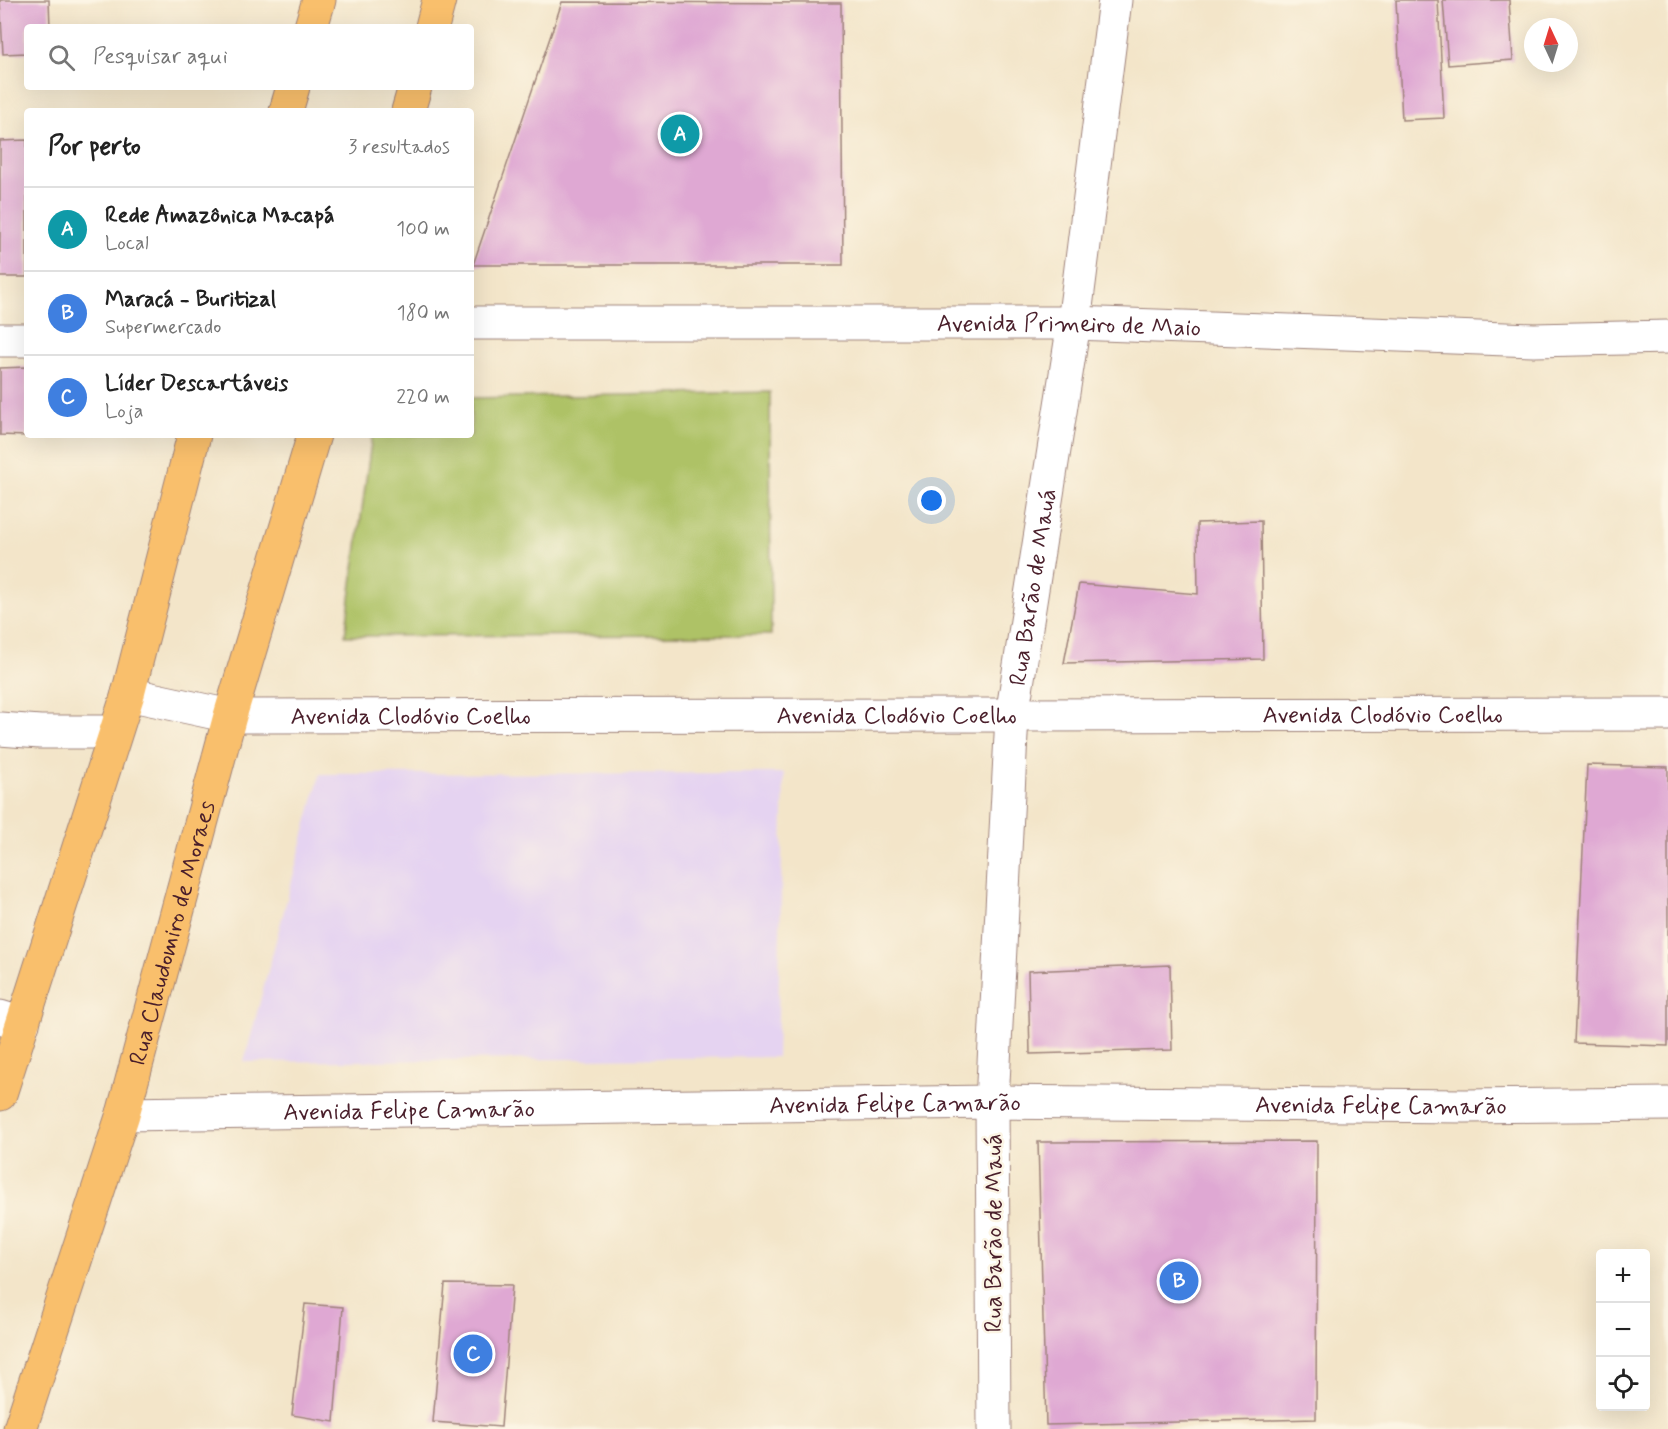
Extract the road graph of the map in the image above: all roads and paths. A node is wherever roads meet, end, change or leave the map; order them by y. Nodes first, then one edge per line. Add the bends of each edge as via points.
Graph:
1 (319, 0) edge
2 (439, 0) edge
3 (1114, 0) edge
4 (312, 24) edge
5 (433, 24) edge
6 (292, 90) edge
7 (413, 90) edge
8 (287, 108) edge
9 (409, 108) edge
10 (474, 322) edge
11 (1074, 323) junction
12 (1668, 337) edge
13 (0, 340) edge
14 (24, 340) edge
15 (193, 438) edge
16 (313, 438) edge
17 (128, 694) junction
18 (1668, 714) edge
19 (230, 716) junction
20 (1012, 716) junction
21 (0, 729) edge
22 (115, 732) junction
23 (11, 1021) edge
24 (0, 1094) edge
25 (992, 1102) junction
26 (1668, 1104) edge
27 (123, 1114) junction
28 (0, 1419) edge
29 (12, 1429) edge
30 (20, 1429) edge
31 (994, 1429) edge

1 - 4 main road
2 - 5 main road
3 - 11 street, Rua Barão de Mauá
6 - 8 main road
7 - 9 main road
10 - 11 street, Avenida Primeiro de Maio
11 - 12 street, Avenida Primeiro de Maio via 1534,340
11 - 20 street, Rua Barão de Mauá
13 - 14 street
15 - 17 main road
16 - 19 main road, Rua Claudomiro de Moraes
17 - 19 street, Avenida Clodóvio Coelho
17 - 22 main road
18 - 20 street, Avenida Clodóvio Coelho
19 - 20 street, Avenida Clodóvio Coelho
19 - 27 main road, Rua Claudomiro de Moraes
20 - 25 street, Rua Barão de Mauá
21 - 22 street
22 - 23 main road
23 - 24 main road
25 - 26 street, Avenida Felipe Camarão
25 - 27 street, Avenida Felipe Camarão
25 - 31 street, Rua Barão de Mauá
27 - 30 main road, Rua Claudomiro de Moraes
28 - 29 main road

